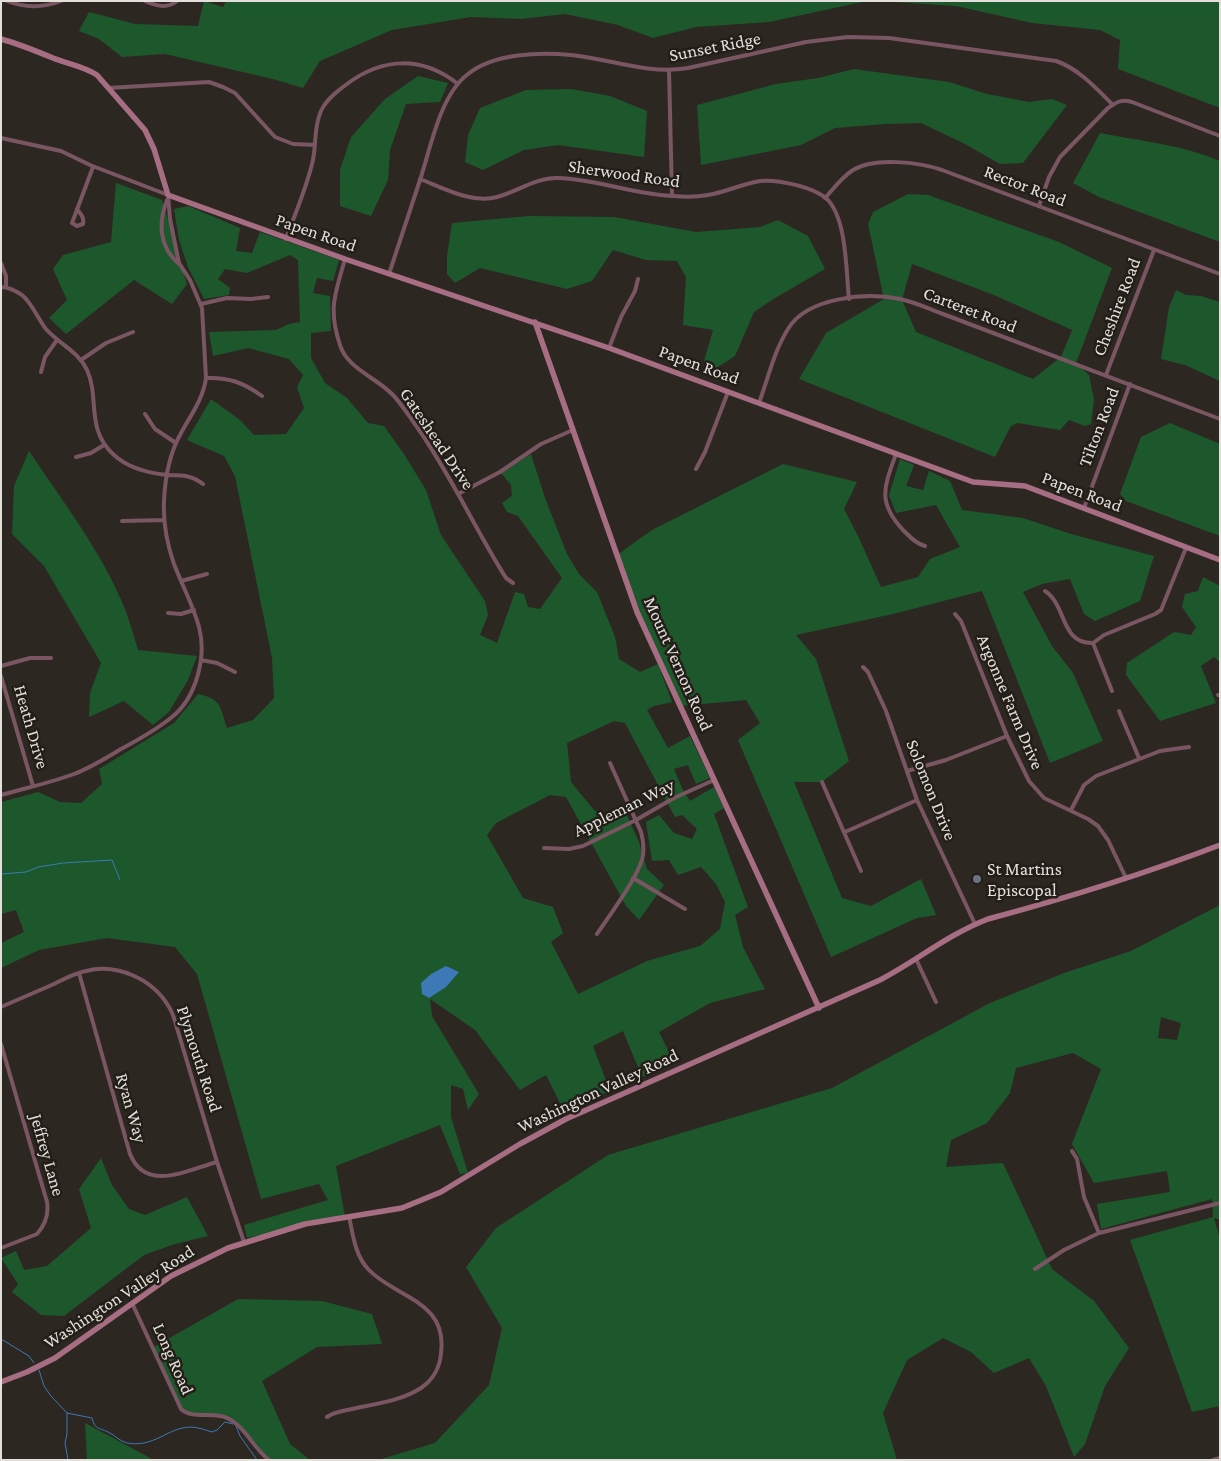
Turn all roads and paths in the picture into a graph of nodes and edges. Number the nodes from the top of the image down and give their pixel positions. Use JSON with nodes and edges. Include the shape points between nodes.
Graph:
{"nodes":[{"id":1,"x":7,"y":1,"type":"edge"},
{"id":2,"x":61,"y":1,"type":"edge"},
{"id":3,"x":145,"y":1,"type":"edge"},
{"id":4,"x":177,"y":1,"type":"edge"},
{"id":5,"x":1,"y":39,"type":"edge"},
{"id":6,"x":669,"y":70,"type":"junction"},
{"id":7,"x":458,"y":84,"type":"junction"},
{"id":8,"x":108,"y":88,"type":"junction"},
{"id":9,"x":1113,"y":104,"type":"junction"},
{"id":10,"x":1220,"y":136,"type":"edge"},
{"id":11,"x":1,"y":138,"type":"edge"},
{"id":12,"x":315,"y":146,"type":"junction"},
{"id":13,"x":93,"y":167,"type":"junction"},
{"id":14,"x":420,"y":179,"type":"junction"},
{"id":15,"x":672,"y":196,"type":"junction"},
{"id":16,"x":167,"y":198,"type":"junction"},
{"id":17,"x":826,"y":198,"type":"junction"},
{"id":18,"x":1039,"y":206,"type":"junction"},
{"id":19,"x":77,"y":209,"type":"dead end"},
{"id":20,"x":286,"y":239,"type":"junction"},
{"id":21,"x":1154,"y":250,"type":"junction"},
{"id":22,"x":345,"y":260,"type":"junction"},
{"id":23,"x":1,"y":263,"type":"edge"},
{"id":24,"x":180,"y":266,"type":"junction"},
{"id":25,"x":389,"y":274,"type":"junction"},
{"id":26,"x":1220,"y":274,"type":"edge"},
{"id":27,"x":638,"y":279,"type":"dead end"},
{"id":28,"x":4,"y":287,"type":"edge"},
{"id":29,"x":268,"y":297,"type":"dead end"},
{"id":30,"x":849,"y":299,"type":"junction"},
{"id":31,"x":201,"y":304,"type":"junction"},
{"id":32,"x":535,"y":322,"type":"junction"},
{"id":33,"x":552,"y":328,"type":"junction"},
{"id":34,"x":133,"y":332,"type":"dead end"},
{"id":35,"x":57,"y":340,"type":"junction"},
{"id":36,"x":541,"y":340,"type":"junction"},
{"id":37,"x":609,"y":348,"type":"junction"},
{"id":38,"x":81,"y":360,"type":"junction"},
{"id":39,"x":41,"y":372,"type":"dead end"},
{"id":40,"x":1106,"y":375,"type":"junction"},
{"id":41,"x":206,"y":378,"type":"junction"},
{"id":42,"x":1130,"y":384,"type":"junction"},
{"id":43,"x":728,"y":392,"type":"junction"},
{"id":44,"x":262,"y":396,"type":"dead end"},
{"id":45,"x":759,"y":403,"type":"junction"},
{"id":46,"x":145,"y":414,"type":"dead end"},
{"id":47,"x":1220,"y":419,"type":"edge"},
{"id":48,"x":573,"y":430,"type":"junction"},
{"id":49,"x":176,"y":443,"type":"junction"},
{"id":50,"x":104,"y":445,"type":"junction"},
{"id":51,"x":896,"y":454,"type":"junction"},
{"id":52,"x":76,"y":457,"type":"dead end"},
{"id":53,"x":696,"y":468,"type":"dead end"},
{"id":54,"x":167,"y":475,"type":"junction"},
{"id":55,"x":203,"y":484,"type":"dead end"},
{"id":56,"x":458,"y":494,"type":"junction"},
{"id":57,"x":1084,"y":508,"type":"junction"},
{"id":58,"x":164,"y":520,"type":"junction"},
{"id":59,"x":122,"y":521,"type":"dead end"},
{"id":60,"x":925,"y":546,"type":"dead end"},
{"id":61,"x":1186,"y":548,"type":"junction"},
{"id":62,"x":1220,"y":560,"type":"edge"},
{"id":63,"x":207,"y":574,"type":"dead end"},
{"id":64,"x":181,"y":581,"type":"junction"},
{"id":65,"x":513,"y":583,"type":"dead end"},
{"id":66,"x":1045,"y":591,"type":"dead end"},
{"id":67,"x":194,"y":610,"type":"junction"},
{"id":68,"x":168,"y":613,"type":"dead end"},
{"id":69,"x":955,"y":614,"type":"dead end"},
{"id":70,"x":1093,"y":643,"type":"junction"},
{"id":71,"x":51,"y":658,"type":"dead end"},
{"id":72,"x":200,"y":660,"type":"junction"},
{"id":73,"x":1,"y":666,"type":"edge"},
{"id":74,"x":863,"y":667,"type":"dead end"},
{"id":75,"x":235,"y":672,"type":"dead end"},
{"id":76,"x":1,"y":676,"type":"edge"},
{"id":77,"x":1112,"y":692,"type":"dead end"},
{"id":78,"x":1119,"y":711,"type":"dead end"},
{"id":79,"x":1007,"y":736,"type":"junction"},
{"id":80,"x":1189,"y":747,"type":"dead end"},
{"id":81,"x":1138,"y":758,"type":"junction"},
{"id":82,"x":610,"y":763,"type":"dead end"},
{"id":83,"x":907,"y":771,"type":"junction"},
{"id":84,"x":714,"y":780,"type":"junction"},
{"id":85,"x":822,"y":782,"type":"dead end"},
{"id":86,"x":34,"y":786,"type":"junction"},
{"id":87,"x":1,"y":795,"type":"edge"},
{"id":88,"x":917,"y":800,"type":"junction"},
{"id":89,"x":1070,"y":810,"type":"junction"},
{"id":90,"x":636,"y":820,"type":"junction"},
{"id":91,"x":845,"y":832,"type":"junction"},
{"id":92,"x":1220,"y":845,"type":"edge"},
{"id":93,"x":544,"y":848,"type":"dead end"},
{"id":94,"x":861,"y":871,"type":"dead end"},
{"id":95,"x":633,"y":878,"type":"junction"},
{"id":96,"x":1126,"y":878,"type":"junction"},
{"id":97,"x":685,"y":909,"type":"dead end"},
{"id":98,"x":975,"y":924,"type":"junction"},
{"id":99,"x":597,"y":934,"type":"dead end"},
{"id":100,"x":916,"y":959,"type":"junction"},
{"id":101,"x":79,"y":973,"type":"junction"},
{"id":102,"x":936,"y":1002,"type":"dead end"},
{"id":103,"x":1,"y":1007,"type":"edge"},
{"id":104,"x":818,"y":1008,"type":"junction"},
{"id":105,"x":1,"y":1044,"type":"edge"},
{"id":106,"x":1072,"y":1151,"type":"dead end"},
{"id":107,"x":217,"y":1162,"type":"junction"},
{"id":108,"x":1220,"y":1203,"type":"edge"},
{"id":109,"x":349,"y":1216,"type":"junction"},
{"id":110,"x":1099,"y":1233,"type":"junction"},
{"id":111,"x":244,"y":1242,"type":"junction"},
{"id":112,"x":1,"y":1248,"type":"edge"},
{"id":113,"x":1035,"y":1269,"type":"dead end"},
{"id":114,"x":132,"y":1303,"type":"junction"},
{"id":115,"x":2,"y":1380,"type":"edge"},
{"id":116,"x":327,"y":1417,"type":"dead end"},
{"id":117,"x":1220,"y":1458,"type":"edge"},
{"id":118,"x":269,"y":1460,"type":"edge"},
{"id":119,"x":1213,"y":1460,"type":"edge"}],
"edges":[{"from":1,"to":2,"type":"street","via":[[33,7]]},
{"from":3,"to":4,"type":"street","via":[[165,6]]},
{"from":5,"to":8,"type":"street","via":[[90,70]]},
{"from":6,"to":7,"type":"street","name":"Sunset Ridge","via":[[648,70],[570,55],[535,54],[484,64]]},
{"from":6,"to":9,"type":"street","name":"Sunset Ridge","via":[[824,39],[879,37],[1056,61],[1085,78]]},
{"from":6,"to":15,"type":"street"},
{"from":7,"to":12,"type":"street","via":[[443,73],[419,65],[394,63],[377,68],[353,80],[328,100],[317,121]]},
{"from":7,"to":14,"type":"street","name":"Sunset Ridge","via":[[448,100]]},
{"from":8,"to":12,"type":"street","via":[[209,82],[235,93],[275,138]]},
{"from":8,"to":16,"type":"street","via":[[141,124],[151,142]]},
{"from":9,"to":10,"type":"street","via":[[1129,101]]},
{"from":9,"to":18,"type":"street","via":[[1060,157]]},
{"from":11,"to":13,"type":"street","via":[[56,149]]},
{"from":12,"to":20,"type":"street","via":[[312,165]]},
{"from":13,"to":16,"type":"street"},
{"from":13,"to":19,"type":"street"},
{"from":14,"to":15,"type":"street","name":"Sherwood Road","via":[[481,199],[498,197],[542,180],[557,178]]},
{"from":14,"to":25,"type":"street","name":"Sunset Ridge"},
{"from":15,"to":17,"type":"street","name":"Sherwood Road","via":[[706,196],[761,181],[796,185]]},
{"from":16,"to":20,"type":"street","name":"Papen Road"},
{"from":16,"to":24,"type":"street"},
{"from":16,"to":24,"type":"street","via":[[161,220],[163,241]]},
{"from":17,"to":18,"type":"street","name":"Rector Road","via":[[840,180],[856,168],[875,163],[908,163],[932,166]]},
{"from":17,"to":30,"type":"street","via":[[840,221]]},
{"from":18,"to":21,"type":"street","name":"Rector Road"},
{"from":20,"to":22,"type":"street","name":"Papen Road"},
{"from":21,"to":26,"type":"street","name":"Rector Road"},
{"from":21,"to":40,"type":"street","name":"Cheshire Road"},
{"from":22,"to":25,"type":"street","name":"Papen Road"},
{"from":22,"to":56,"type":"street","name":"Gateshead Drive","via":[[332,311],[343,352],[398,401]]},
{"from":23,"to":28,"type":"street","via":[[6,276]]},
{"from":24,"to":31,"type":"street"},
{"from":25,"to":32,"type":"street","name":"Papen Road"},
{"from":27,"to":37,"type":"street"},
{"from":28,"to":35,"type":"street","via":[[24,297]]},
{"from":29,"to":31,"type":"street","via":[[227,298]]},
{"from":30,"to":40,"type":"street","name":"Carteret Road","via":[[902,299]]},
{"from":30,"to":45,"type":"street","name":"Carteret Road","via":[[816,306],[797,316],[776,352]]},
{"from":31,"to":41,"type":"street"},
{"from":32,"to":33,"type":"street","name":"Papen Road"},
{"from":32,"to":36,"type":"street","name":"Mount Vernon Road"},
{"from":33,"to":36,"type":"street"},
{"from":33,"to":37,"type":"street","name":"Papen Road"},
{"from":34,"to":38,"type":"street","via":[[106,343]]},
{"from":35,"to":38,"type":"street"},
{"from":35,"to":39,"type":"street","via":[[46,355]]},
{"from":36,"to":48,"type":"street","name":"Mount Vernon Road"},
{"from":37,"to":43,"type":"street","name":"Papen Road"},
{"from":38,"to":50,"type":"street","via":[[89,375],[95,420]]},
{"from":40,"to":42,"type":"street","name":"Carteret Road"},
{"from":41,"to":44,"type":"street","via":[[234,380]]},
{"from":41,"to":49,"type":"street","via":[[200,402]]},
{"from":42,"to":47,"type":"street","name":"Carteret Road"},
{"from":42,"to":57,"type":"street","name":"Tilton Road"},
{"from":43,"to":45,"type":"street","name":"Papen Road"},
{"from":43,"to":53,"type":"street"},
{"from":45,"to":51,"type":"street","name":"Papen Road"},
{"from":46,"to":49,"type":"street","via":[[155,429]]},
{"from":48,"to":56,"type":"street","via":[[542,444],[500,472]]},
{"from":48,"to":84,"type":"street","name":"Mount Vernon Road","via":[[637,612]]},
{"from":49,"to":54,"type":"street"},
{"from":50,"to":52,"type":"street"},
{"from":50,"to":54,"type":"street","via":[[136,469]]},
{"from":51,"to":57,"type":"street","name":"Papen Road","via":[[978,483],[1025,486]]},
{"from":51,"to":60,"type":"street","via":[[885,486],[886,504],[905,532]]},
{"from":54,"to":55,"type":"street","via":[[187,476]]},
{"from":54,"to":58,"type":"street"},
{"from":56,"to":65,"type":"street","name":"Gateshead Drive","via":[[506,578]]},
{"from":57,"to":61,"type":"street","name":"Papen Road"},
{"from":58,"to":59,"type":"street"},
{"from":58,"to":64,"type":"street","via":[[169,548]]},
{"from":61,"to":62,"type":"street","name":"Papen Road"},
{"from":61,"to":70,"type":"street","via":[[1161,610]]},
{"from":63,"to":64,"type":"street"},
{"from":64,"to":67,"type":"street"},
{"from":66,"to":70,"type":"street","via":[[1052,597],[1071,635],[1082,642]]},
{"from":67,"to":68,"type":"street"},
{"from":67,"to":72,"type":"street","via":[[200,635]]},
{"from":69,"to":79,"type":"street","name":"Argonne Farm Drive"},
{"from":70,"to":77,"type":"street"},
{"from":71,"to":73,"type":"street","via":[[30,658]]},
{"from":72,"to":75,"type":"street","via":[[217,663]]},
{"from":72,"to":86,"type":"street","via":[[191,691],[173,717],[82,770]]},
{"from":74,"to":83,"type":"street","name":"Solomon Drive","via":[[886,711]]},
{"from":76,"to":86,"type":"street","name":"Heath Drive"},
{"from":78,"to":81,"type":"street"},
{"from":79,"to":83,"type":"street","via":[[946,760]]},
{"from":79,"to":89,"type":"street","name":"Argonne Farm Drive","via":[[1022,770],[1037,791],[1052,803]]},
{"from":80,"to":81,"type":"street","via":[[1160,750]]},
{"from":81,"to":89,"type":"street","via":[[1089,780]]},
{"from":82,"to":90,"type":"street"},
{"from":83,"to":88,"type":"street","name":"Solomon Drive"},
{"from":84,"to":90,"type":"street","name":"Appleman Way"},
{"from":84,"to":104,"type":"street","name":"Mount Vernon Road"},
{"from":85,"to":91,"type":"street"},
{"from":86,"to":87,"type":"street"},
{"from":88,"to":91,"type":"street"},
{"from":88,"to":98,"type":"street","name":"Solomon Drive"},
{"from":89,"to":96,"type":"street","name":"Argonne Farm Drive","via":[[1098,826]]},
{"from":90,"to":93,"type":"street","name":"Appleman Way","via":[[575,848]]},
{"from":90,"to":95,"type":"street","via":[[643,856]]},
{"from":91,"to":94,"type":"street"},
{"from":92,"to":96,"type":"street","name":"Washington Valley Road"},
{"from":95,"to":97,"type":"street"},
{"from":95,"to":99,"type":"street"},
{"from":96,"to":98,"type":"street","name":"Washington Valley Road"},
{"from":98,"to":100,"type":"street","name":"Washington Valley Road","via":[[948,937]]},
{"from":100,"to":102,"type":"street"},
{"from":100,"to":104,"type":"street","name":"Washington Valley Road","via":[[880,980]]},
{"from":101,"to":103,"type":"street","name":"Plymouth Road"},
{"from":101,"to":107,"type":"street","name":"Plymouth Road","via":[[103,969],[118,971],[152,986],[166,1002],[172,1012]]},
{"from":101,"to":107,"type":"street","name":"Ryan Way","via":[[135,1164],[143,1172],[157,1177]]},
{"from":104,"to":109,"type":"street","name":"Washington Valley Road","via":[[566,1119],[429,1198],[402,1208]]},
{"from":105,"to":112,"type":"street","name":"Jeffrey Lane","via":[[48,1212],[37,1234]]},
{"from":106,"to":110,"type":"street","via":[[1077,1159],[1084,1197]]},
{"from":107,"to":111,"type":"street","name":"Plymouth Road"},
{"from":108,"to":110,"type":"street"},
{"from":109,"to":111,"type":"street","name":"Washington Valley Road","via":[[305,1224]]},
{"from":109,"to":116,"type":"street","via":[[355,1246],[364,1264],[374,1275],[427,1309],[437,1323],[442,1348],[436,1372],[420,1389]]},
{"from":110,"to":113,"type":"street"},
{"from":111,"to":114,"type":"street","name":"Washington Valley Road","via":[[171,1276]]},
{"from":114,"to":115,"type":"street","name":"Washington Valley Road","via":[[55,1358]]},
{"from":114,"to":118,"type":"street","name":"Long Road","via":[[181,1409],[192,1414],[226,1417],[239,1426]]},
{"from":117,"to":119,"type":"street"}]}
